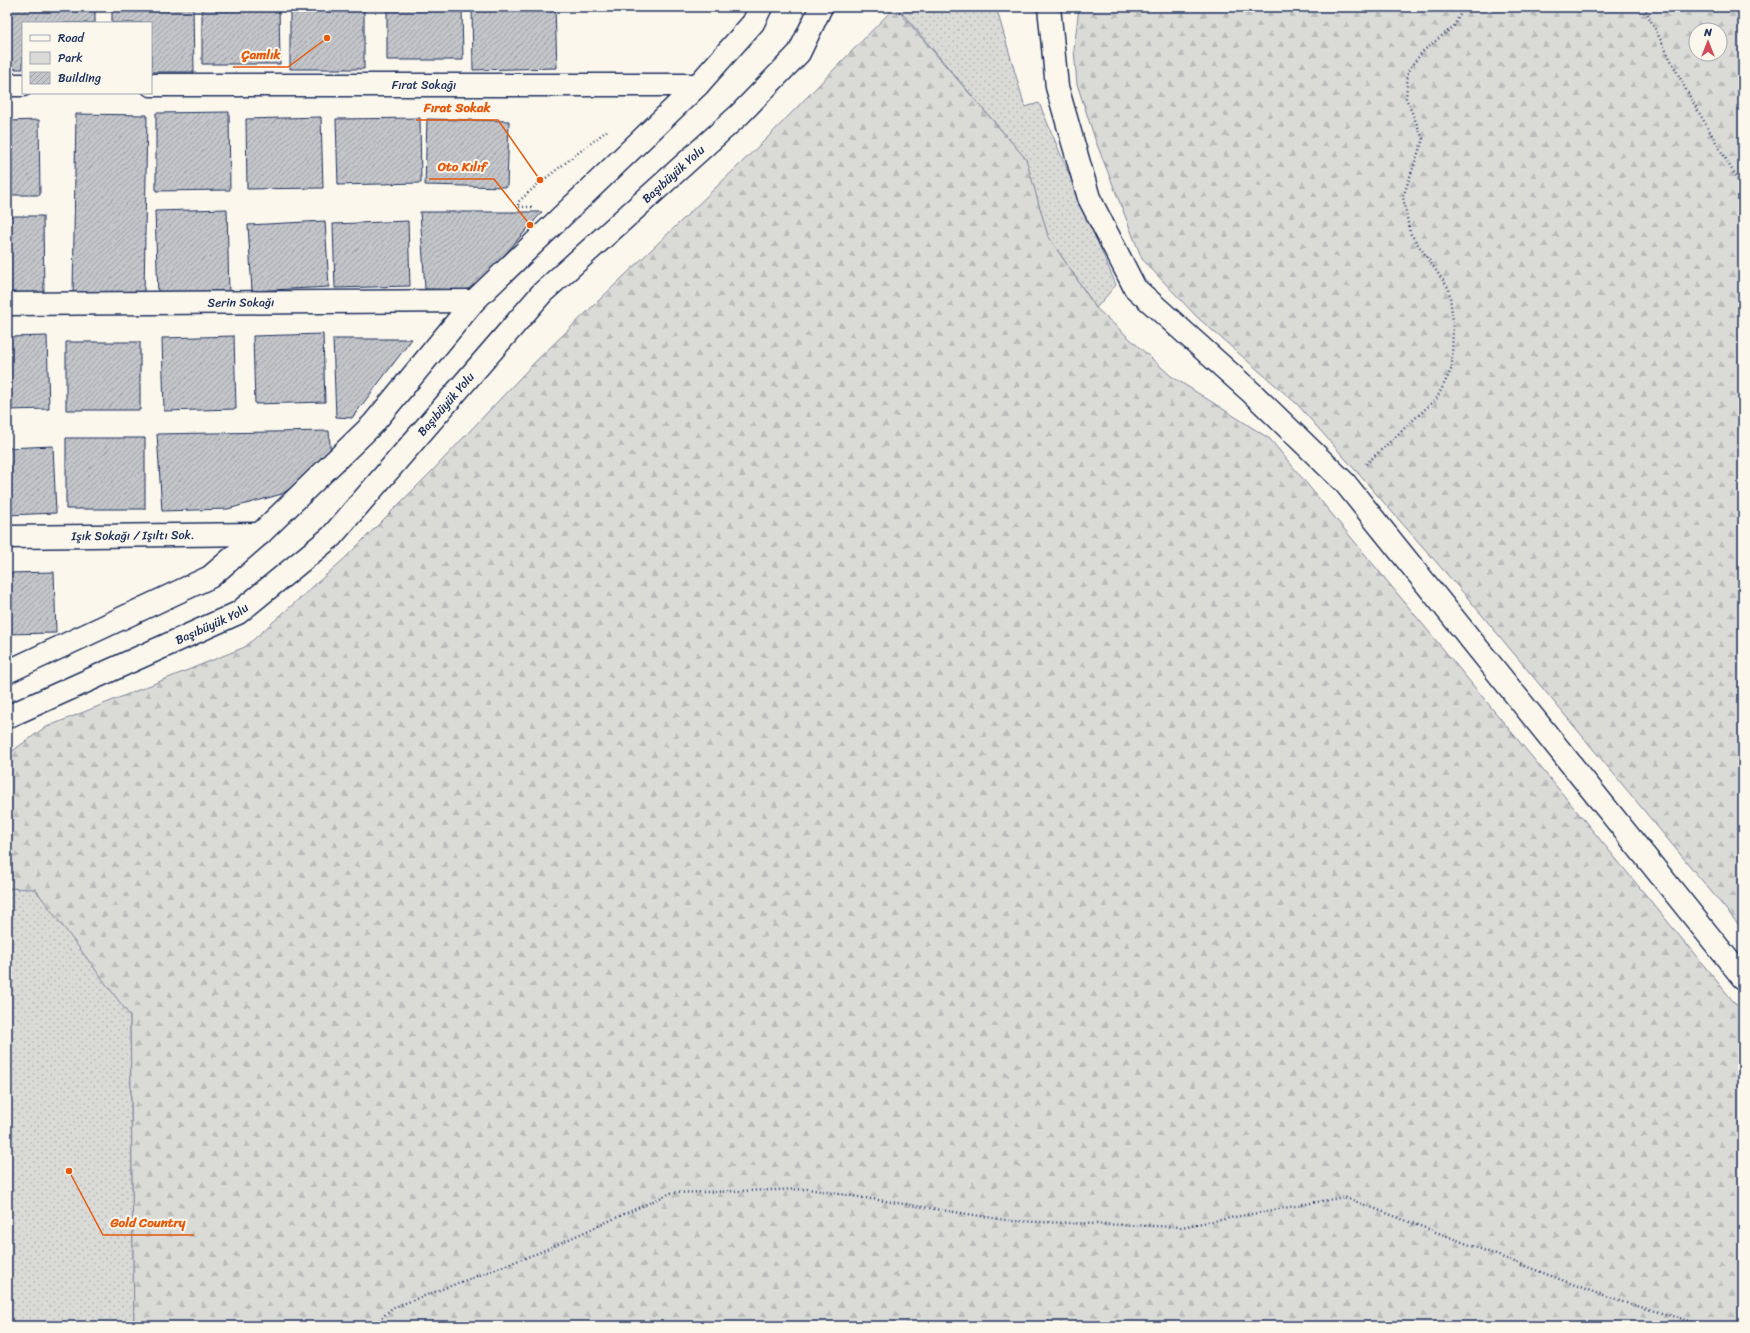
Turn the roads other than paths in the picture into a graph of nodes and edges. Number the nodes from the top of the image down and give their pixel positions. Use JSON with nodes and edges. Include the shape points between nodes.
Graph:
{"nodes":[{"id":1,"x":761,"y":7,"type":"edge"},
{"id":2,"x":821,"y":7,"type":"edge"},
{"id":3,"x":1050,"y":7,"type":"edge"},
{"id":4,"x":7,"y":85,"type":"edge"},
{"id":5,"x":22,"y":85,"type":"edge"},
{"id":6,"x":152,"y":85,"type":"edge"},
{"id":7,"x":698,"y":85,"type":"junction"},
{"id":8,"x":474,"y":301,"type":"junction"},
{"id":9,"x":7,"y":304,"type":"edge"},
{"id":10,"x":260,"y":534,"type":"junction"},
{"id":11,"x":7,"y":537,"type":"edge"},
{"id":12,"x":7,"y":672,"type":"edge"},
{"id":13,"x":7,"y":717,"type":"edge"},
{"id":14,"x":1743,"y":978,"type":"edge"}],
"edges":[{"from":1,"to":7,"type":"main road","via":[[754,23]]},
{"from":2,"to":13,"type":"main road","name":"Başıbüyük Yolu","via":[[799,53],[740,114],[542,293],[332,537],[238,613]]},
{"from":3,"to":14,"type":"main road","via":[[1057,87],[1089,198],[1135,288],[1252,393],[1345,484]]},
{"from":4,"to":5,"type":"main road"},
{"from":6,"to":7,"type":"main road","name":"Fırat Sokağı"},
{"from":7,"to":8,"type":"main road"},
{"from":8,"to":9,"type":"main road","name":"Serin Sokağı"},
{"from":8,"to":10,"type":"main road","via":[[373,424]]},
{"from":10,"to":11,"type":"main road","name":"Işık Sokağı / Işıltı Sok."},
{"from":10,"to":12,"type":"main road","via":[[210,577]]}]}
